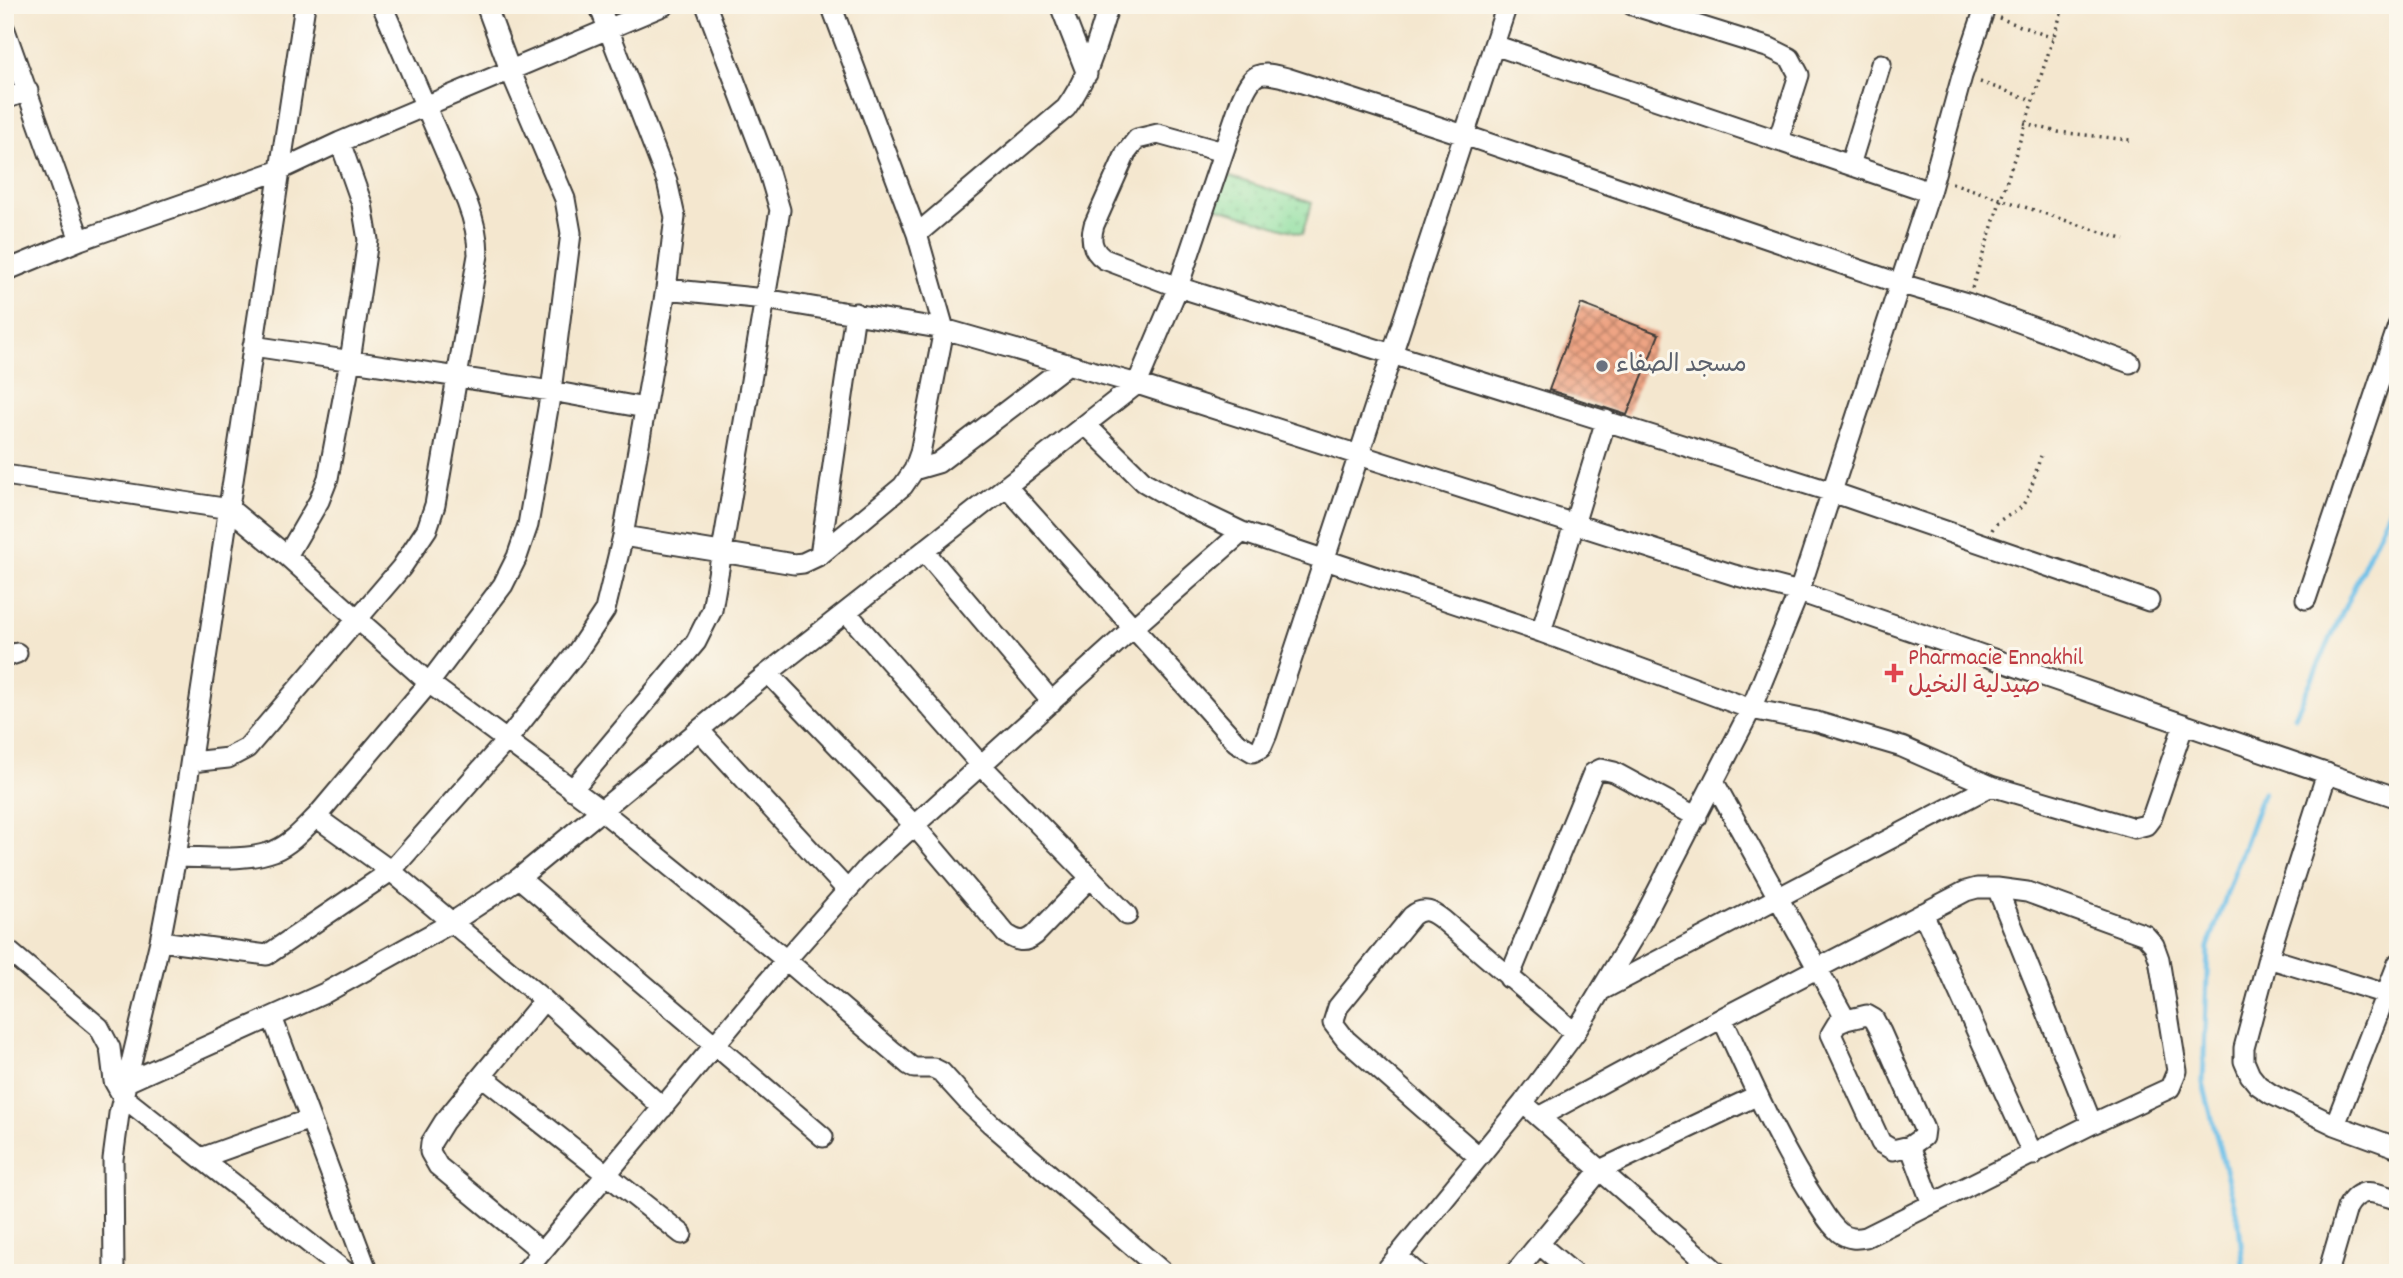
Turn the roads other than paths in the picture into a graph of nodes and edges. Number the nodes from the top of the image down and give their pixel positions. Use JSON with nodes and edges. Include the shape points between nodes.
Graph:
{"nodes":[{"id":1,"x":305,"y":5,"type":"edge"},
{"id":2,"x":382,"y":5,"type":"edge"},
{"id":3,"x":486,"y":5,"type":"edge"},
{"id":4,"x":599,"y":5,"type":"edge"},
{"id":5,"x":665,"y":5,"type":"edge"},
{"id":6,"x":706,"y":5,"type":"edge"},
{"id":7,"x":831,"y":5,"type":"edge"},
{"id":8,"x":1060,"y":5,"type":"edge"},
{"id":9,"x":1109,"y":5,"type":"edge"},
{"id":10,"x":1507,"y":5,"type":"edge"},
{"id":11,"x":1632,"y":5,"type":"edge"},
{"id":12,"x":1984,"y":9,"type":"edge"},
{"id":13,"x":609,"y":28,"type":"junction"},
{"id":14,"x":5,"y":30,"type":"edge"},
{"id":15,"x":1494,"y":45,"type":"junction"},
{"id":16,"x":1881,"y":64,"type":"dead end"},
{"id":17,"x":510,"y":71,"type":"junction"},
{"id":18,"x":1087,"y":74,"type":"junction"},
{"id":19,"x":28,"y":92,"type":"junction"},
{"id":20,"x":5,"y":99,"type":"edge"},
{"id":21,"x":427,"y":106,"type":"junction"},
{"id":22,"x":1464,"y":135,"type":"junction"},
{"id":23,"x":1778,"y":141,"type":"junction"},
{"id":24,"x":340,"y":142,"type":"junction"},
{"id":25,"x":1223,"y":152,"type":"junction"},
{"id":26,"x":1850,"y":165,"type":"junction"},
{"id":27,"x":280,"y":170,"type":"junction"},
{"id":28,"x":1931,"y":185,"type":"junction"},
{"id":29,"x":917,"y":234,"type":"junction"},
{"id":30,"x":80,"y":240,"type":"junction"},
{"id":31,"x":5,"y":271,"type":"edge"},
{"id":32,"x":1898,"y":283,"type":"junction"},
{"id":33,"x":1178,"y":287,"type":"junction"},
{"id":34,"x":666,"y":289,"type":"junction"},
{"id":35,"x":765,"y":299,"type":"junction"},
{"id":36,"x":855,"y":313,"type":"junction"},
{"id":37,"x":2398,"y":326,"type":"edge"},
{"id":38,"x":944,"y":329,"type":"junction"},
{"id":39,"x":253,"y":346,"type":"junction"},
{"id":40,"x":1392,"y":355,"type":"junction"},
{"id":41,"x":350,"y":361,"type":"junction"},
{"id":42,"x":2130,"y":363,"type":"dead end"},
{"id":43,"x":1068,"y":364,"type":"junction"},
{"id":44,"x":457,"y":377,"type":"junction"},
{"id":45,"x":1138,"y":384,"type":"junction"},
{"id":46,"x":551,"y":391,"type":"junction"},
{"id":47,"x":645,"y":408,"type":"junction"},
{"id":48,"x":1606,"y":420,"type":"junction"},
{"id":49,"x":1086,"y":425,"type":"junction"},
{"id":50,"x":1359,"y":455,"type":"junction"},
{"id":51,"x":914,"y":470,"type":"junction"},
{"id":52,"x":5,"y":475,"type":"edge"},
{"id":53,"x":1007,"y":488,"type":"junction"},
{"id":54,"x":1832,"y":492,"type":"junction"},
{"id":55,"x":230,"y":509,"type":"junction"},
{"id":56,"x":1575,"y":525,"type":"junction"},
{"id":57,"x":1242,"y":532,"type":"junction"},
{"id":58,"x":623,"y":536,"type":"junction"},
{"id":59,"x":724,"y":551,"type":"junction"},
{"id":60,"x":925,"y":552,"type":"junction"},
{"id":61,"x":820,"y":555,"type":"junction"},
{"id":62,"x":287,"y":556,"type":"junction"},
{"id":63,"x":1324,"y":561,"type":"junction"},
{"id":64,"x":1799,"y":592,"type":"junction"},
{"id":65,"x":2306,"y":599,"type":"dead end"},
{"id":66,"x":2150,"y":601,"type":"dead end"},
{"id":67,"x":847,"y":613,"type":"junction"},
{"id":68,"x":356,"y":619,"type":"junction"},
{"id":69,"x":1133,"y":628,"type":"junction"},
{"id":70,"x":1541,"y":632,"type":"junction"},
{"id":71,"x":768,"y":673,"type":"junction"},
{"id":72,"x":429,"y":683,"type":"junction"},
{"id":73,"x":1052,"y":702,"type":"junction"},
{"id":74,"x":1751,"y":709,"type":"junction"},
{"id":75,"x":2184,"y":724,"type":"junction"},
{"id":76,"x":700,"y":731,"type":"junction"},
{"id":77,"x":506,"y":741,"type":"junction"},
{"id":78,"x":191,"y":762,"type":"junction"},
{"id":79,"x":980,"y":764,"type":"junction"},
{"id":80,"x":2327,"y":773,"type":"junction"},
{"id":81,"x":1714,"y":782,"type":"junction"},
{"id":82,"x":1990,"y":786,"type":"junction"},
{"id":83,"x":572,"y":790,"type":"junction"},
{"id":84,"x":2398,"y":797,"type":"edge"},
{"id":85,"x":601,"y":811,"type":"junction"},
{"id":86,"x":316,"y":817,"type":"junction"},
{"id":87,"x":1697,"y":817,"type":"junction"},
{"id":88,"x":913,"y":824,"type":"junction"},
{"id":89,"x":176,"y":857,"type":"junction"},
{"id":90,"x":391,"y":871,"type":"junction"},
{"id":91,"x":519,"y":878,"type":"junction"},
{"id":92,"x":1090,"y":878,"type":"junction"},
{"id":93,"x":1997,"y":888,"type":"junction"},
{"id":94,"x":847,"y":890,"type":"junction"},
{"id":95,"x":1776,"y":897,"type":"junction"},
{"id":96,"x":1923,"y":913,"type":"junction"},
{"id":97,"x":1127,"y":915,"type":"dead end"},
{"id":98,"x":451,"y":923,"type":"junction"},
{"id":99,"x":160,"y":941,"type":"junction"},
{"id":100,"x":5,"y":948,"type":"edge"},
{"id":101,"x":2268,"y":958,"type":"junction"},
{"id":102,"x":786,"y":960,"type":"junction"},
{"id":103,"x":2398,"y":962,"type":"edge"},
{"id":104,"x":1817,"y":967,"type":"junction"},
{"id":105,"x":1509,"y":978,"type":"junction"},
{"id":106,"x":1602,"y":990,"type":"junction"},
{"id":107,"x":2386,"y":994,"type":"junction"},
{"id":108,"x":544,"y":1000,"type":"junction"},
{"id":109,"x":272,"y":1017,"type":"junction"},
{"id":110,"x":1722,"y":1018,"type":"junction"},
{"id":111,"x":1846,"y":1020,"type":"junction"},
{"id":112,"x":1575,"y":1033,"type":"junction"},
{"id":113,"x":716,"y":1044,"type":"junction"},
{"id":114,"x":482,"y":1076,"type":"junction"},
{"id":115,"x":125,"y":1090,"type":"junction"},
{"id":116,"x":1758,"y":1095,"type":"junction"},
{"id":117,"x":1523,"y":1103,"type":"junction"},
{"id":118,"x":663,"y":1108,"type":"junction"},
{"id":119,"x":1541,"y":1116,"type":"junction"},
{"id":120,"x":310,"y":1119,"type":"junction"},
{"id":121,"x":2092,"y":1124,"type":"junction"},
{"id":122,"x":2335,"y":1125,"type":"junction"},
{"id":123,"x":823,"y":1137,"type":"dead end"},
{"id":124,"x":1910,"y":1146,"type":"junction"},
{"id":125,"x":2398,"y":1148,"type":"edge"},
{"id":126,"x":2033,"y":1155,"type":"junction"},
{"id":127,"x":1479,"y":1157,"type":"junction"},
{"id":128,"x":201,"y":1158,"type":"junction"},
{"id":129,"x":1600,"y":1170,"type":"junction"},
{"id":130,"x":606,"y":1173,"type":"junction"},
{"id":131,"x":2398,"y":1200,"type":"edge"},
{"id":132,"x":1932,"y":1204,"type":"junction"},
{"id":133,"x":682,"y":1234,"type":"dead end"},
{"id":134,"x":1539,"y":1244,"type":"junction"},
{"id":135,"x":541,"y":1251,"type":"junction"},
{"id":136,"x":1397,"y":1256,"type":"junction"},
{"id":137,"x":114,"y":1273,"type":"edge"},
{"id":138,"x":347,"y":1273,"type":"edge"},
{"id":139,"x":368,"y":1273,"type":"edge"},
{"id":140,"x":524,"y":1273,"type":"edge"},
{"id":141,"x":1164,"y":1273,"type":"edge"},
{"id":142,"x":1384,"y":1273,"type":"edge"},
{"id":143,"x":1417,"y":1273,"type":"edge"},
{"id":144,"x":1515,"y":1273,"type":"edge"},
{"id":145,"x":1573,"y":1273,"type":"edge"},
{"id":146,"x":1718,"y":1273,"type":"edge"},
{"id":147,"x":2328,"y":1273,"type":"edge"}],
"edges":[{"from":1,"to":27,"type":"street"},
{"from":2,"to":21,"type":"street"},
{"from":3,"to":17,"type":"street"},
{"from":4,"to":13,"type":"street"},
{"from":5,"to":13,"type":"street"},
{"from":6,"to":35,"type":"street","via":[[778,199]]},
{"from":7,"to":29,"type":"street"},
{"from":8,"to":18,"type":"street"},
{"from":9,"to":18,"type":"street"},
{"from":10,"to":15,"type":"street"},
{"from":11,"to":23,"type":"street","via":[[1790,58],[1799,75]]},
{"from":12,"to":28,"type":"street"},
{"from":13,"to":17,"type":"street"},
{"from":13,"to":34,"type":"street","via":[[673,203]]},
{"from":14,"to":19,"type":"street"},
{"from":15,"to":22,"type":"street"},
{"from":15,"to":23,"type":"street"},
{"from":16,"to":26,"type":"street"},
{"from":17,"to":21,"type":"street"},
{"from":17,"to":46,"type":"street","via":[[570,218]]},
{"from":18,"to":29,"type":"street","via":[[1079,91],[1052,122]]},
{"from":19,"to":20,"type":"street"},
{"from":19,"to":30,"type":"street"},
{"from":21,"to":24,"type":"street"},
{"from":21,"to":44,"type":"street","via":[[467,202],[478,242]]},
{"from":22,"to":25,"type":"street","via":[[1266,72],[1248,82]]},
{"from":22,"to":32,"type":"street"},
{"from":22,"to":40,"type":"street"},
{"from":23,"to":26,"type":"street"},
{"from":24,"to":27,"type":"street"},
{"from":24,"to":41,"type":"street","via":[[362,204],[368,240]]},
{"from":25,"to":33,"type":"street"},
{"from":25,"to":33,"type":"street","via":[[1158,134],[1138,139],[1126,153],[1094,225],[1091,235],[1097,254]]},
{"from":26,"to":28,"type":"street"},
{"from":27,"to":30,"type":"street"},
{"from":27,"to":39,"type":"street"},
{"from":28,"to":32,"type":"street"},
{"from":29,"to":38,"type":"street"},
{"from":30,"to":31,"type":"street"},
{"from":32,"to":42,"type":"street","via":[[1967,303]]},
{"from":32,"to":54,"type":"street"},
{"from":33,"to":40,"type":"street"},
{"from":33,"to":45,"type":"street"},
{"from":34,"to":35,"type":"street"},
{"from":34,"to":47,"type":"street"},
{"from":35,"to":36,"type":"street"},
{"from":35,"to":59,"type":"street"},
{"from":36,"to":38,"type":"street"},
{"from":36,"to":61,"type":"street"},
{"from":37,"to":65,"type":"street"},
{"from":38,"to":43,"type":"street"},
{"from":38,"to":51,"type":"street"},
{"from":39,"to":41,"type":"street"},
{"from":39,"to":55,"type":"street"},
{"from":40,"to":48,"type":"street"},
{"from":40,"to":50,"type":"street"},
{"from":41,"to":44,"type":"street"},
{"from":41,"to":62,"type":"street","via":[[328,478]]},
{"from":43,"to":45,"type":"street"},
{"from":43,"to":51,"type":"street","via":[[938,463]]},
{"from":44,"to":46,"type":"street"},
{"from":44,"to":68,"type":"street","via":[[427,529],[401,568]]},
{"from":45,"to":49,"type":"street"},
{"from":45,"to":50,"type":"street"},
{"from":46,"to":47,"type":"street"},
{"from":46,"to":72,"type":"street","via":[[517,557],[503,585]]},
{"from":47,"to":58,"type":"street"},
{"from":48,"to":54,"type":"street"},
{"from":48,"to":56,"type":"street"},
{"from":49,"to":53,"type":"street"},
{"from":49,"to":57,"type":"street","via":[[1144,482]]},
{"from":50,"to":56,"type":"street"},
{"from":50,"to":63,"type":"street"},
{"from":51,"to":61,"type":"street","via":[[903,486]]},
{"from":52,"to":55,"type":"street"},
{"from":53,"to":60,"type":"street"},
{"from":53,"to":69,"type":"street"},
{"from":54,"to":64,"type":"street"},
{"from":54,"to":66,"type":"street"},
{"from":55,"to":62,"type":"street"},
{"from":55,"to":78,"type":"street"},
{"from":56,"to":64,"type":"street"},
{"from":56,"to":70,"type":"street"},
{"from":57,"to":63,"type":"street"},
{"from":57,"to":69,"type":"street"},
{"from":58,"to":59,"type":"street"},
{"from":58,"to":77,"type":"street","via":[[612,587],[597,625]]},
{"from":59,"to":61,"type":"street","via":[[793,564]]},
{"from":59,"to":83,"type":"street","via":[[712,610],[696,642]]},
{"from":60,"to":67,"type":"street"},
{"from":60,"to":73,"type":"street"},
{"from":62,"to":68,"type":"street"},
{"from":63,"to":69,"type":"street","via":[[1267,734],[1257,751],[1236,742]]},
{"from":63,"to":70,"type":"street"},
{"from":64,"to":74,"type":"street"},
{"from":64,"to":75,"type":"street"},
{"from":67,"to":71,"type":"street"},
{"from":67,"to":79,"type":"street"},
{"from":68,"to":72,"type":"street"},
{"from":68,"to":78,"type":"street","via":[[247,748],[228,758]]},
{"from":69,"to":73,"type":"street"},
{"from":70,"to":74,"type":"street"},
{"from":71,"to":76,"type":"street"},
{"from":71,"to":88,"type":"street"},
{"from":72,"to":77,"type":"street"},
{"from":72,"to":86,"type":"street"},
{"from":73,"to":79,"type":"street"},
{"from":74,"to":81,"type":"street"},
{"from":74,"to":82,"type":"street","via":[[1817,722],[1902,747]]},
{"from":75,"to":80,"type":"street"},
{"from":75,"to":82,"type":"street","via":[[2152,817],[2141,828]]},
{"from":76,"to":85,"type":"street"},
{"from":76,"to":94,"type":"street"},
{"from":77,"to":83,"type":"street"},
{"from":77,"to":90,"type":"street"},
{"from":78,"to":89,"type":"street"},
{"from":79,"to":88,"type":"street"},
{"from":79,"to":92,"type":"street"},
{"from":80,"to":84,"type":"street"},
{"from":80,"to":101,"type":"street"},
{"from":81,"to":87,"type":"street"},
{"from":81,"to":95,"type":"street"},
{"from":82,"to":95,"type":"street"},
{"from":83,"to":85,"type":"street"},
{"from":85,"to":91,"type":"street"},
{"from":85,"to":102,"type":"street"},
{"from":86,"to":89,"type":"street","via":[[276,850],[246,856]]},
{"from":86,"to":90,"type":"street"},
{"from":87,"to":105,"type":"street","via":[[1614,772],[1593,772]]},
{"from":87,"to":106,"type":"street"},
{"from":88,"to":92,"type":"street","via":[[1006,933],[1019,941],[1030,940]]},
{"from":88,"to":94,"type":"street"},
{"from":89,"to":99,"type":"street"},
{"from":90,"to":98,"type":"street"},
{"from":90,"to":99,"type":"street","via":[[267,955]]},
{"from":91,"to":98,"type":"street"},
{"from":91,"to":113,"type":"street"},
{"from":92,"to":97,"type":"street"},
{"from":93,"to":96,"type":"street","via":[[1966,891]]},
{"from":93,"to":121,"type":"street"},
{"from":93,"to":121,"type":"street","via":[[2027,892],[2136,930],[2154,945],[2176,1078],[2170,1088]]},
{"from":94,"to":102,"type":"street"},
{"from":95,"to":104,"type":"street"},
{"from":95,"to":106,"type":"street"},
{"from":96,"to":104,"type":"street"},
{"from":96,"to":126,"type":"street"},
{"from":98,"to":108,"type":"street"},
{"from":98,"to":109,"type":"street"},
{"from":99,"to":115,"type":"street"},
{"from":100,"to":115,"type":"street","via":[[99,1027],[110,1048],[114,1081]]},
{"from":101,"to":107,"type":"street"},
{"from":101,"to":122,"type":"street","via":[[2244,1061],[2258,1085]]},
{"from":102,"to":113,"type":"street"},
{"from":102,"to":141,"type":"street","via":[[909,1065],[941,1072],[990,1123]]},
{"from":103,"to":107,"type":"street"},
{"from":104,"to":110,"type":"street"},
{"from":104,"to":111,"type":"street"},
{"from":105,"to":112,"type":"street"},
{"from":105,"to":127,"type":"street","via":[[1443,920],[1422,910],[1412,916],[1334,1015],[1336,1030],[1346,1040]]},
{"from":106,"to":112,"type":"street"},
{"from":107,"to":122,"type":"street"},
{"from":108,"to":114,"type":"street"},
{"from":108,"to":118,"type":"street"},
{"from":109,"to":115,"type":"street"},
{"from":109,"to":120,"type":"street"},
{"from":110,"to":116,"type":"street"},
{"from":110,"to":119,"type":"street"},
{"from":111,"to":124,"type":"street","via":[[1831,1034],[1881,1143],[1893,1150]]},
{"from":111,"to":124,"type":"street","via":[[1867,1015],[1881,1032],[1924,1129],[1923,1137]]},
{"from":112,"to":117,"type":"street"},
{"from":113,"to":118,"type":"street"},
{"from":113,"to":123,"type":"street"},
{"from":114,"to":130,"type":"street"},
{"from":114,"to":135,"type":"street","via":[[435,1135],[432,1158]]},
{"from":115,"to":128,"type":"street"},
{"from":115,"to":137,"type":"street","via":[[113,1159]]},
{"from":116,"to":129,"type":"street"},
{"from":116,"to":132,"type":"street","via":[[1803,1182],[1843,1235],[1866,1237]]},
{"from":117,"to":119,"type":"street"},
{"from":117,"to":127,"type":"street"},
{"from":118,"to":130,"type":"street"},
{"from":119,"to":129,"type":"street"},
{"from":120,"to":128,"type":"street"},
{"from":120,"to":139,"type":"street"},
{"from":121,"to":126,"type":"street"},
{"from":122,"to":125,"type":"street"},
{"from":124,"to":132,"type":"street"},
{"from":126,"to":132,"type":"street"},
{"from":127,"to":136,"type":"street"},
{"from":128,"to":138,"type":"street"},
{"from":129,"to":134,"type":"street"},
{"from":129,"to":146,"type":"street"},
{"from":130,"to":133,"type":"street"},
{"from":130,"to":135,"type":"street"},
{"from":131,"to":147,"type":"street","via":[[2367,1192],[2353,1198]]},
{"from":134,"to":144,"type":"street"},
{"from":134,"to":145,"type":"street"},
{"from":135,"to":140,"type":"street"},
{"from":136,"to":142,"type":"street"},
{"from":136,"to":143,"type":"street"}]}
